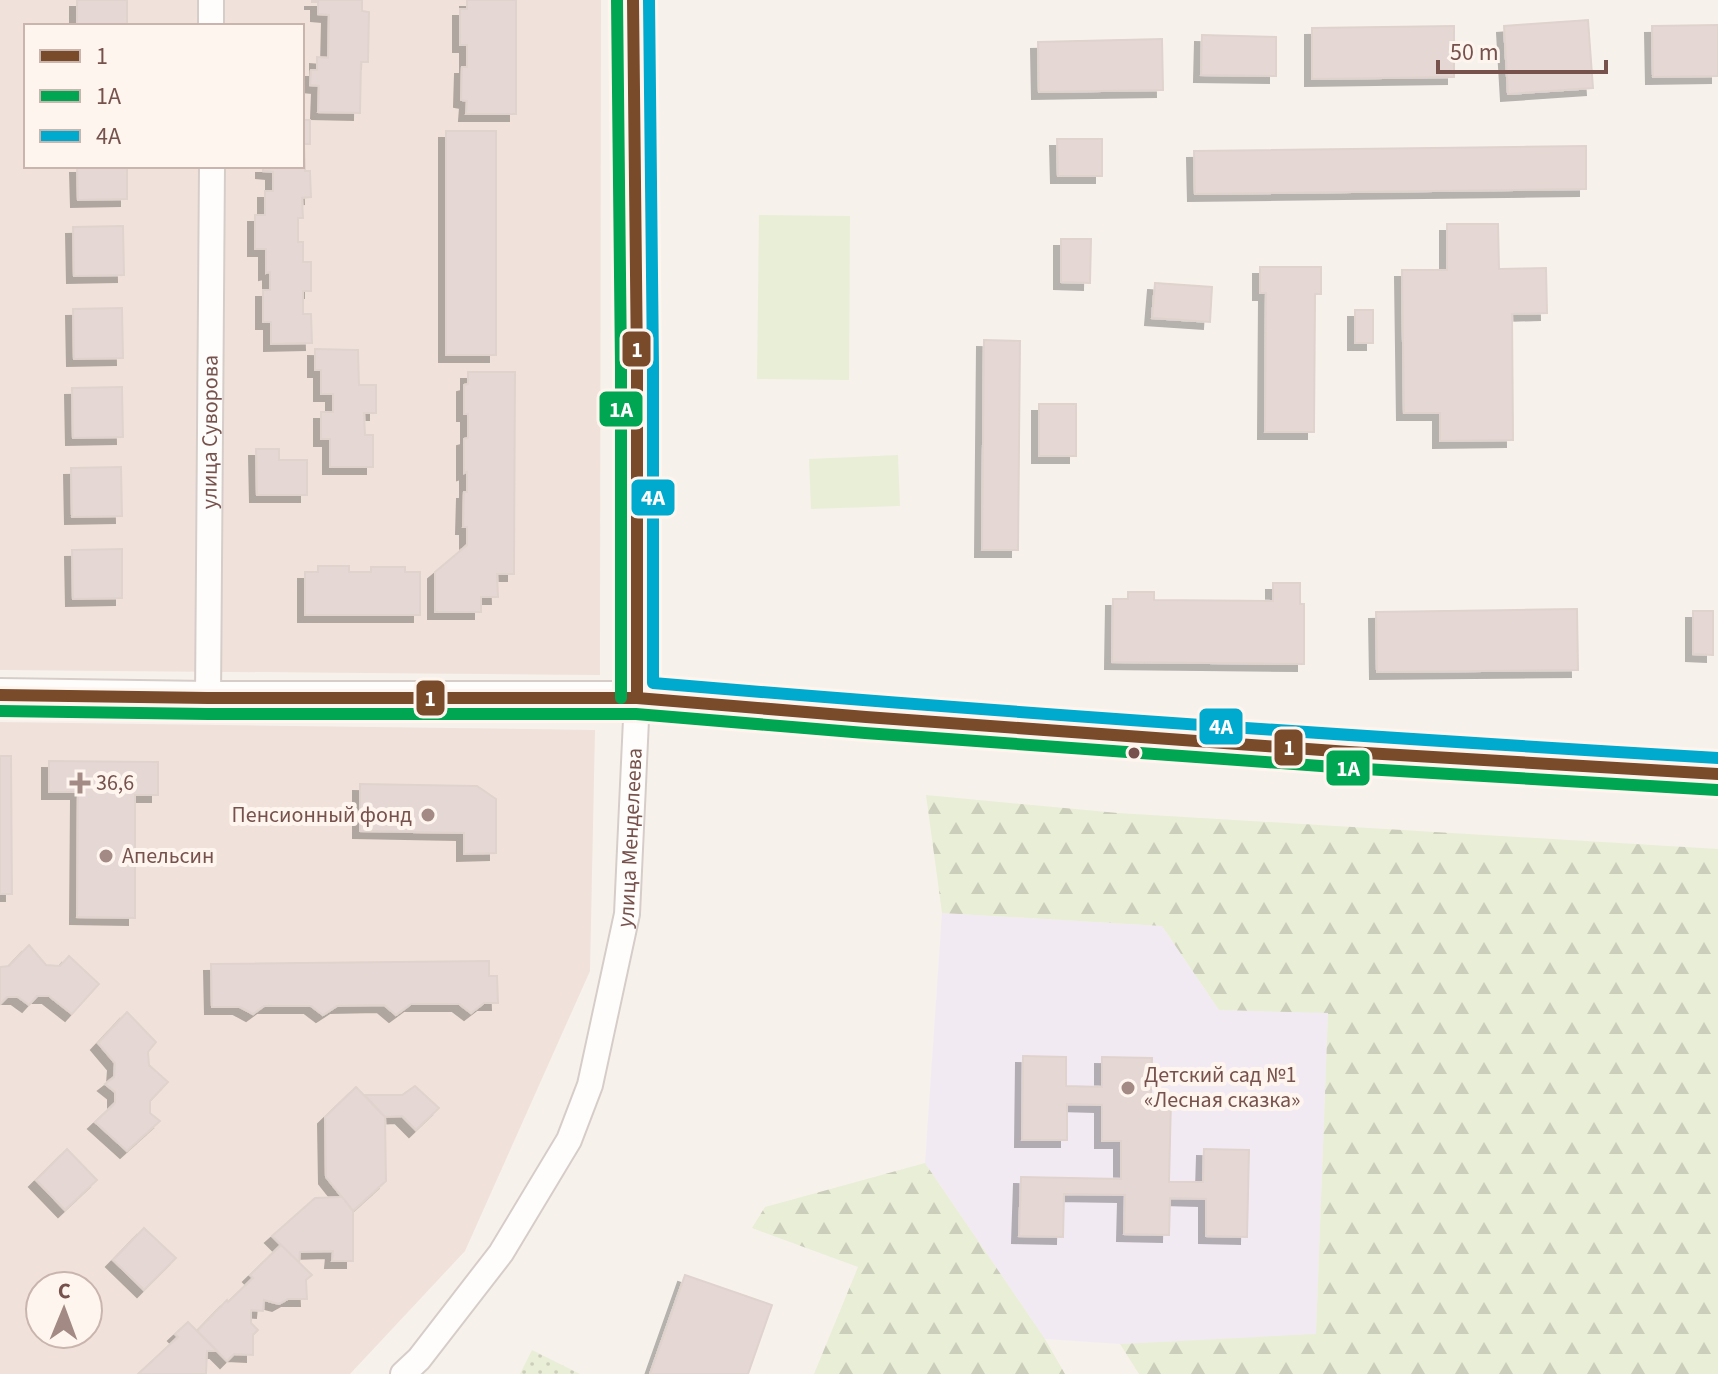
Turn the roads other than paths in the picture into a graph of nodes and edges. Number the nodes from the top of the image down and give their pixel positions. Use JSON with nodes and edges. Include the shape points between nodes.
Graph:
{"nodes":[{"id":1,"x":211,"y":0,"type":"edge"},
{"id":2,"x":633,"y":0,"type":"edge"},
{"id":3,"x":211,"y":24,"type":"edge"},
{"id":4,"x":212,"y":168,"type":"edge"},
{"id":5,"x":0,"y":695,"type":"edge"},
{"id":6,"x":208,"y":698,"type":"junction"},
{"id":7,"x":637,"y":698,"type":"junction"},
{"id":8,"x":1718,"y":774,"type":"edge"},
{"id":9,"x":403,"y":1374,"type":"edge"}],
"edges":[{"from":1,"to":3,"type":"street"},
{"from":2,"to":7,"type":"street","name":"улица Менделеева"},
{"from":4,"to":6,"type":"street","name":"улица Суворова"},
{"from":5,"to":6,"type":"street"},
{"from":6,"to":7,"type":"street"},
{"from":7,"to":8,"type":"street"},
{"from":7,"to":9,"type":"street","name":"улица Менделеева","via":[[627,914],[590,1085],[569,1140],[501,1253]]}]}
